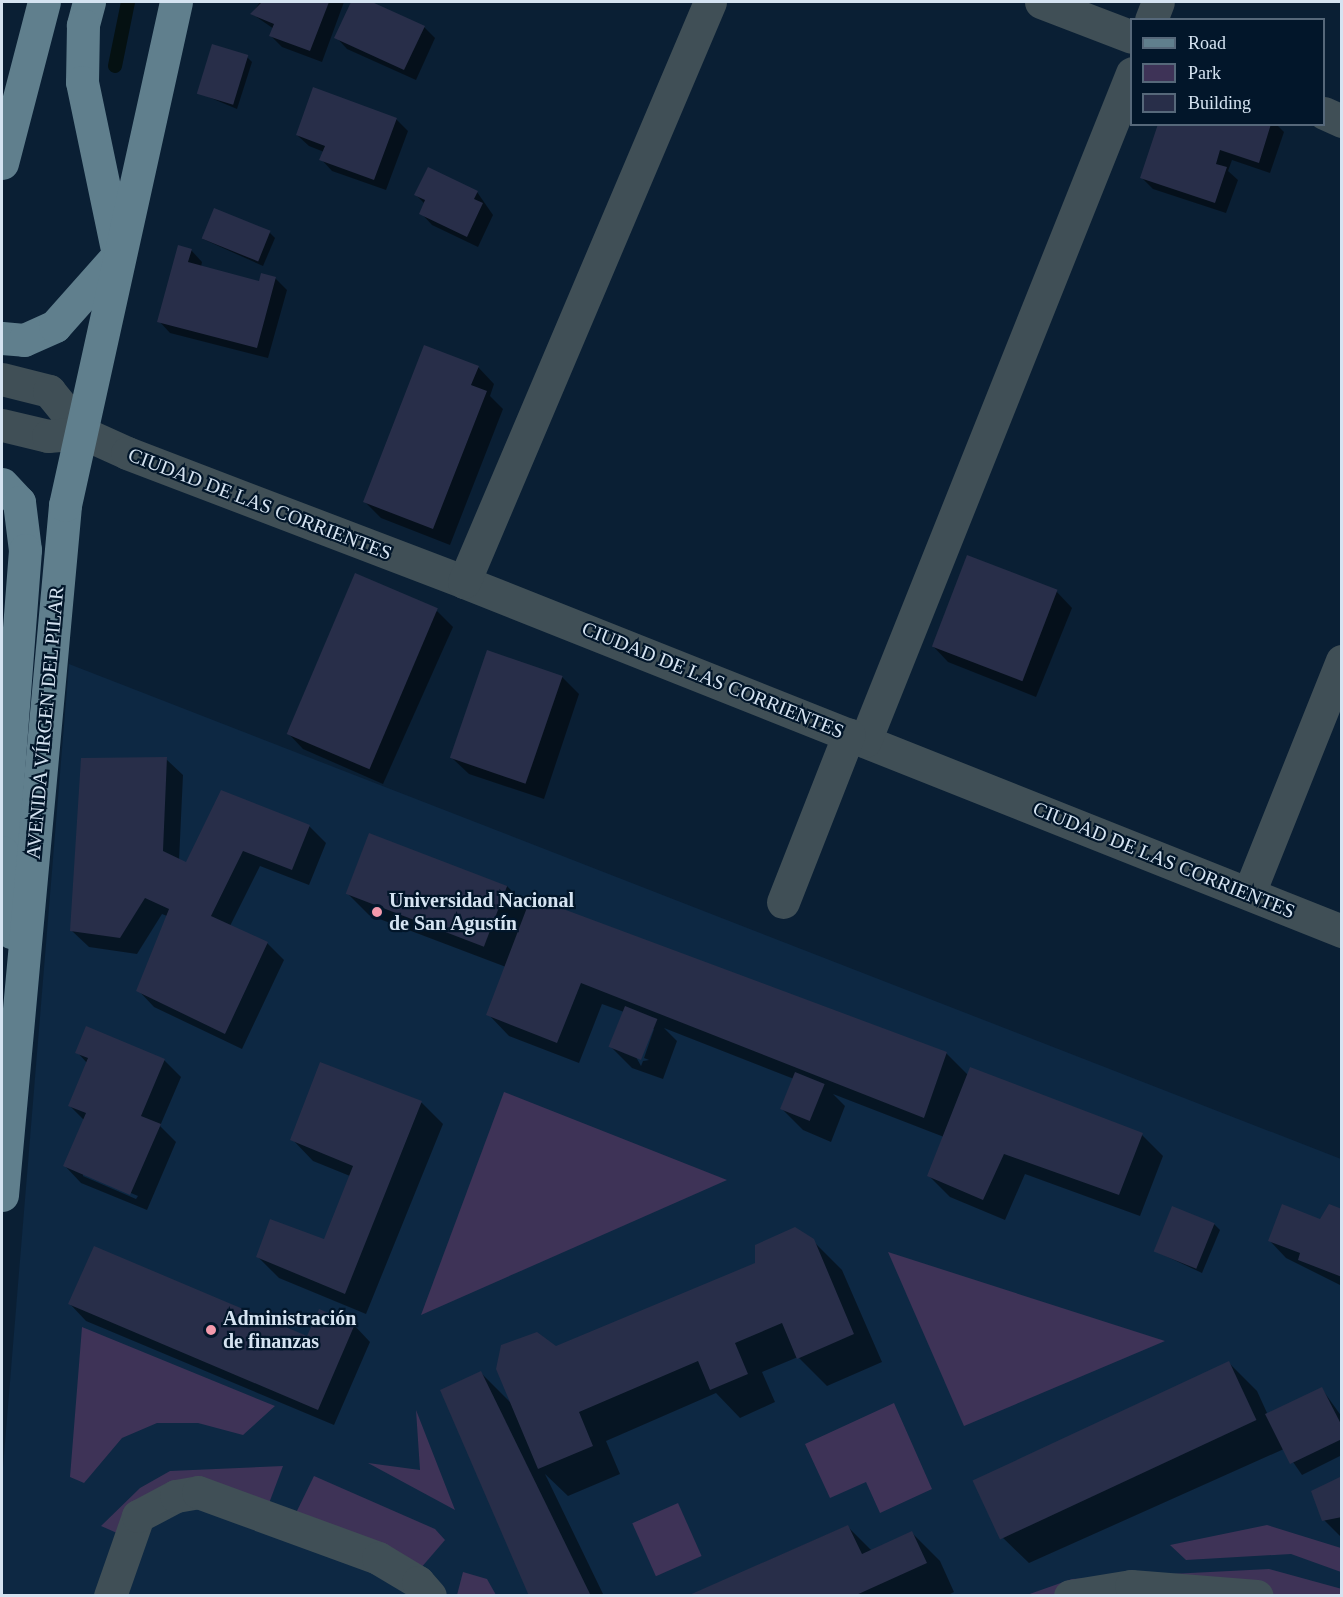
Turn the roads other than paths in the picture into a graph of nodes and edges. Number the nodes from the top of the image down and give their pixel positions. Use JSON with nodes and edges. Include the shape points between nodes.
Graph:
{"nodes":[{"id":1,"x":44,"y":2,"type":"edge"},
{"id":2,"x":89,"y":2,"type":"edge"},
{"id":3,"x":176,"y":2,"type":"edge"},
{"id":4,"x":710,"y":2,"type":"edge"},
{"id":5,"x":1041,"y":2,"type":"edge"},
{"id":6,"x":1158,"y":2,"type":"edge"},
{"id":7,"x":1152,"y":18,"type":"edge"},
{"id":8,"x":1130,"y":37,"type":"edge"},
{"id":9,"x":1130,"y":75,"type":"edge"},
{"id":10,"x":1325,"y":115,"type":"edge"},
{"id":11,"x":1341,"y":121,"type":"edge"},
{"id":12,"x":2,"y":163,"type":"edge"},
{"id":13,"x":118,"y":255,"type":"junction"},
{"id":14,"x":2,"y":338,"type":"edge"},
{"id":15,"x":2,"y":379,"type":"edge"},
{"id":16,"x":2,"y":425,"type":"edge"},
{"id":17,"x":83,"y":434,"type":"junction"},
{"id":18,"x":10,"y":493,"type":"edge"},
{"id":19,"x":464,"y":582,"type":"junction"},
{"id":20,"x":1341,"y":661,"type":"edge"},
{"id":21,"x":857,"y":737,"type":"junction"},
{"id":22,"x":1249,"y":893,"type":"junction"},
{"id":23,"x":783,"y":902,"type":"dead end"},
{"id":24,"x":1341,"y":931,"type":"edge"},
{"id":25,"x":20,"y":989,"type":"junction"},
{"id":26,"x":2,"y":1195,"type":"edge"},
{"id":27,"x":110,"y":1596,"type":"edge"},
{"id":28,"x":430,"y":1596,"type":"edge"},
{"id":29,"x":1070,"y":1596,"type":"edge"},
{"id":30,"x":1257,"y":1596,"type":"edge"}],
"edges":[{"from":1,"to":12,"type":"main road"},
{"from":2,"to":13,"type":"main road","via":[[83,26],[82,82]]},
{"from":3,"to":13,"type":"main road","name":"AVENIDA VÍRGEN DEL PILAR"},
{"from":4,"to":19,"type":"street"},
{"from":5,"to":8,"type":"street"},
{"from":6,"to":7,"type":"street"},
{"from":9,"to":21,"type":"street"},
{"from":10,"to":11,"type":"street"},
{"from":13,"to":14,"type":"main road","via":[[74,308],[46,332],[24,340]]},
{"from":13,"to":17,"type":"main road","name":"AVENIDA VÍRGEN DEL PILAR","via":[[106,334]]},
{"from":15,"to":17,"type":"street","via":[[49,391]]},
{"from":16,"to":17,"type":"street","name":"CIUDAD DE LAS CORRIENTES","via":[[48,436]]},
{"from":17,"to":19,"type":"street","name":"CIUDAD DE LAS CORRIENTES"},
{"from":17,"to":25,"type":"main road","name":"AVENIDA VÍRGEN DEL PILAR","via":[[65,505]]},
{"from":18,"to":25,"type":"main road","via":[[25,549],[2,852]]},
{"from":19,"to":21,"type":"street","name":"CIUDAD DE LAS CORRIENTES"},
{"from":20,"to":22,"type":"street"},
{"from":21,"to":22,"type":"street","name":"CIUDAD DE LAS CORRIENTES"},
{"from":21,"to":23,"type":"street"},
{"from":22,"to":24,"type":"street","name":"CIUDAD DE LAS CORRIENTES"},
{"from":25,"to":26,"type":"main road","name":"AVENIDA VÍRGEN DEL PILAR"},
{"from":27,"to":28,"type":"street","via":[[138,1516],[177,1496],[198,1492],[378,1558],[418,1582]]},
{"from":29,"to":30,"type":"street","via":[[1131,1586]]}]}
